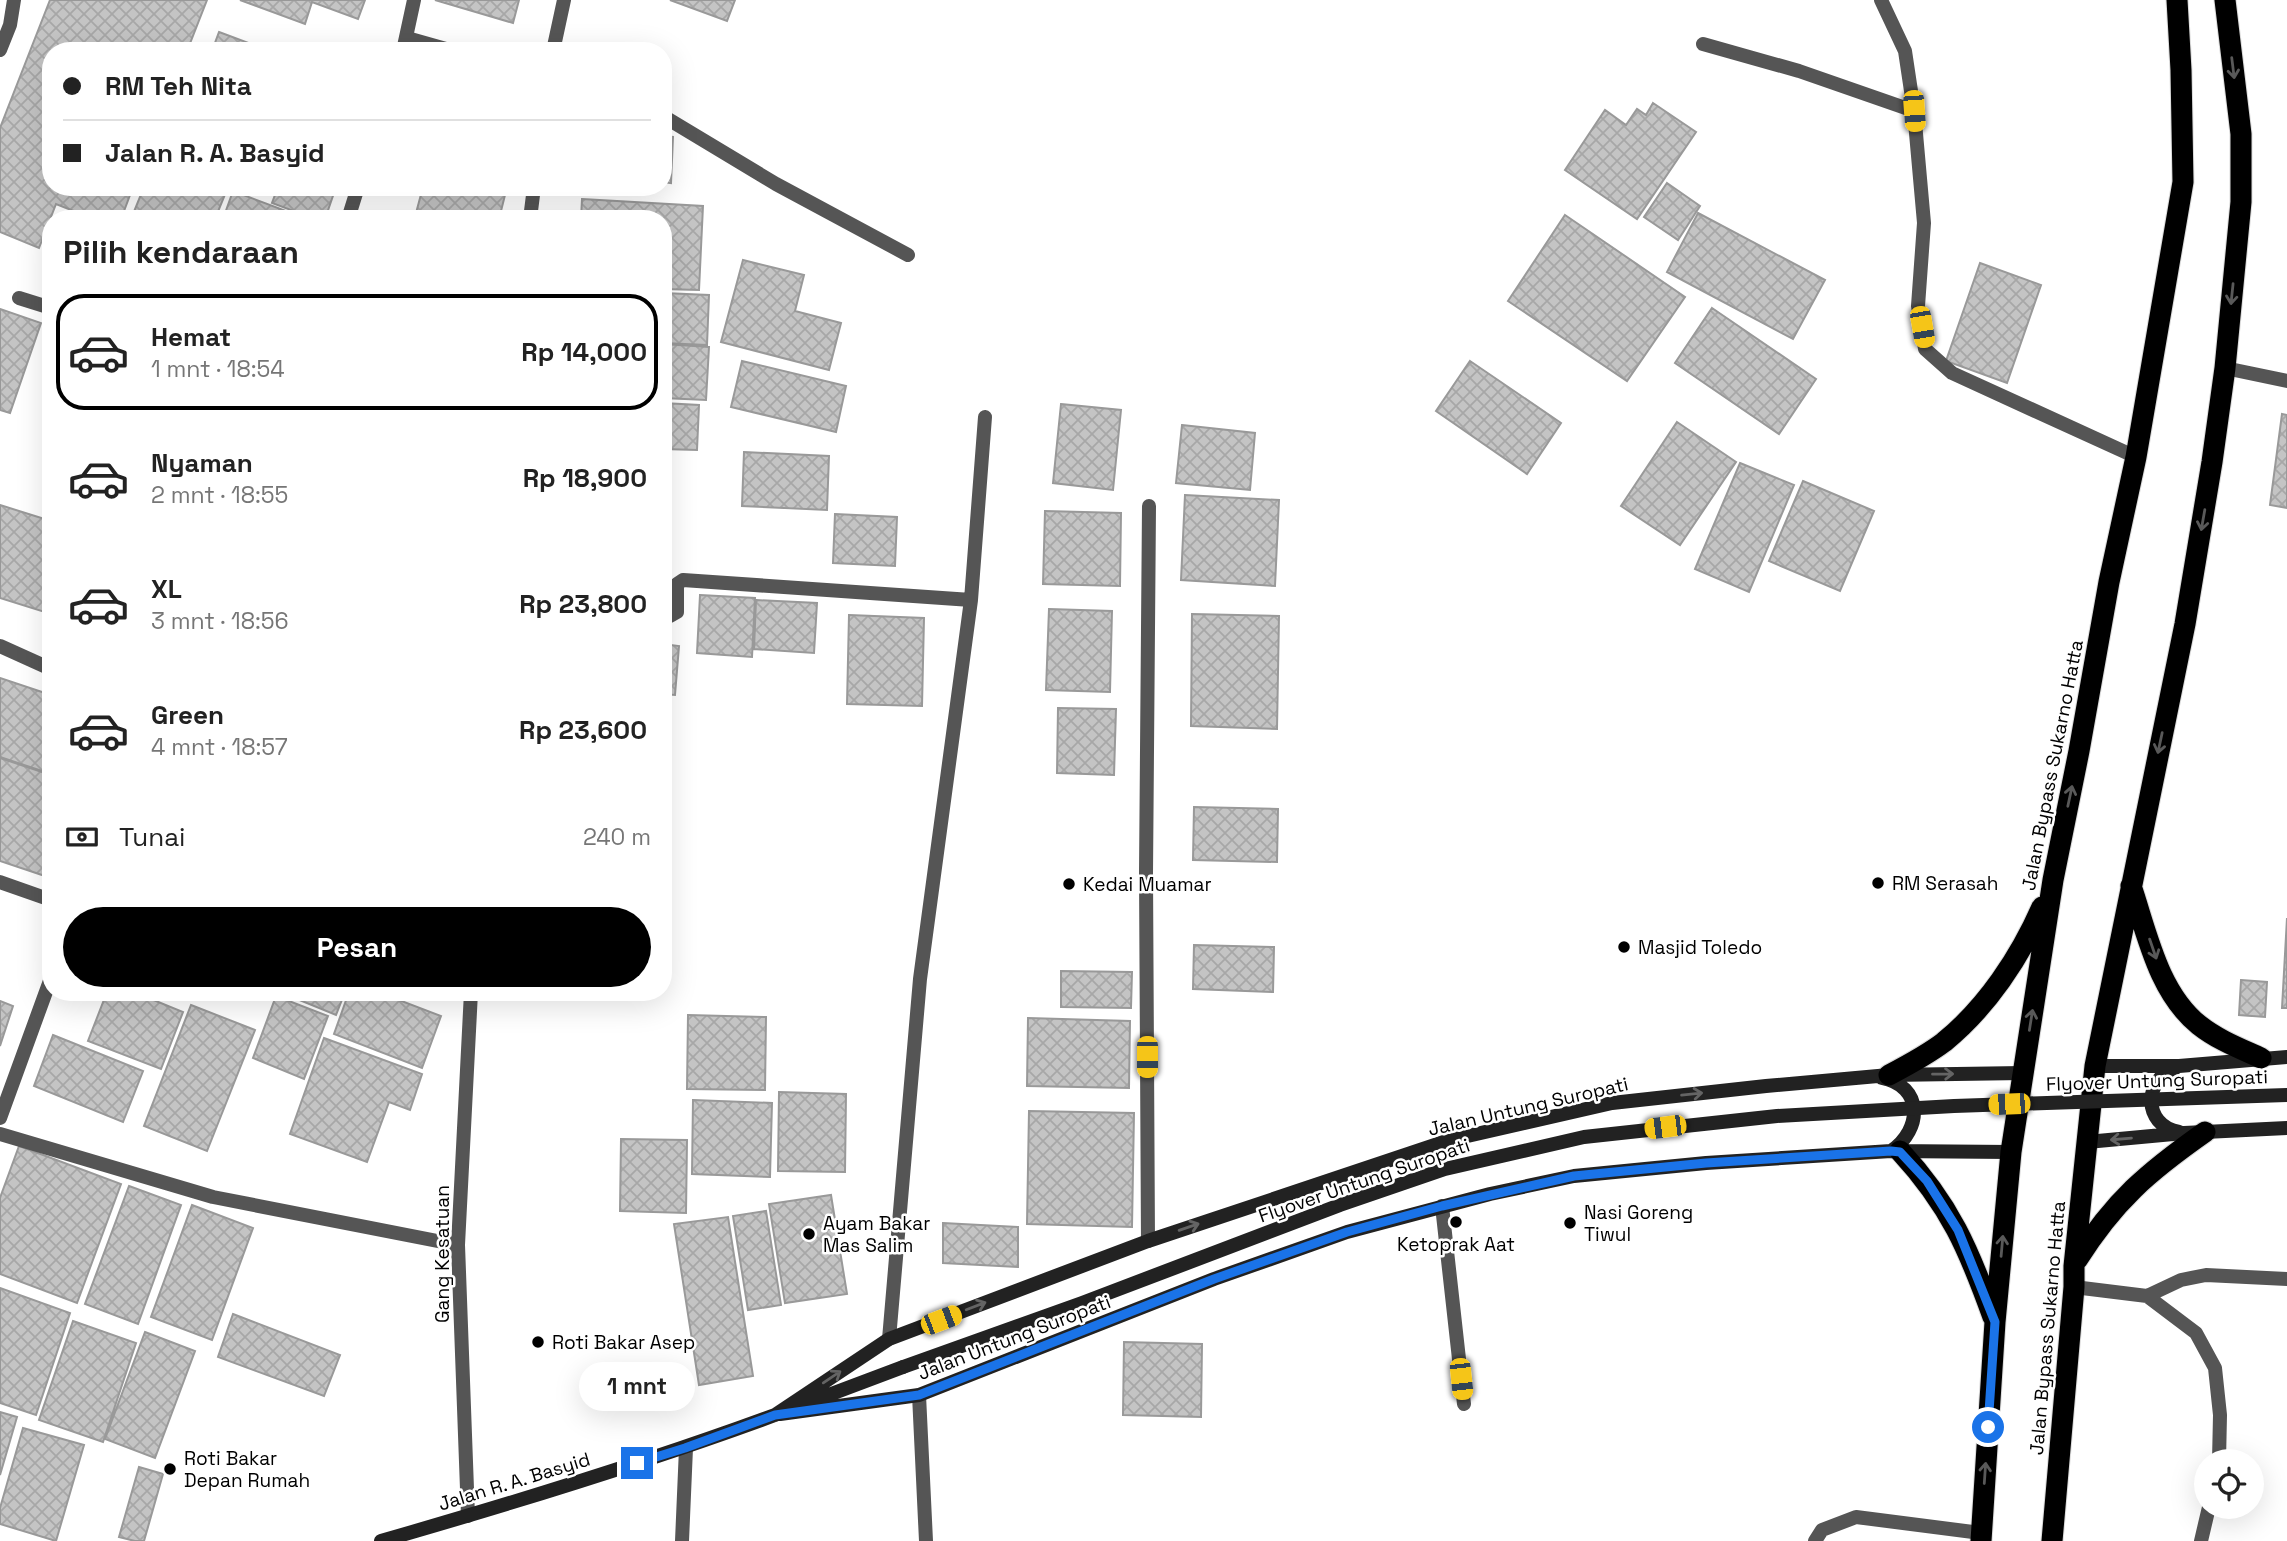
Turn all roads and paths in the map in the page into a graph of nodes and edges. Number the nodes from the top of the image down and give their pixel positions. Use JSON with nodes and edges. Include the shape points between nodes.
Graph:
{"nodes":[{"id":1,"x":14,"y":0,"type":"edge"},
{"id":2,"x":414,"y":0,"type":"edge"},
{"id":3,"x":565,"y":0,"type":"edge"},
{"id":4,"x":1881,"y":0,"type":"edge"},
{"id":5,"x":2177,"y":0,"type":"edge"},
{"id":6,"x":2225,"y":0,"type":"edge"},
{"id":7,"x":405,"y":42,"type":"edge"},
{"id":8,"x":555,"y":42,"type":"edge"},
{"id":9,"x":1703,"y":44,"type":"dead end"},
{"id":10,"x":0,"y":50,"type":"edge"},
{"id":11,"x":1914,"y":111,"type":"junction"},
{"id":12,"x":672,"y":121,"type":"edge"},
{"id":13,"x":908,"y":255,"type":"dead end"},
{"id":14,"x":19,"y":298,"type":"dead end"},
{"id":15,"x":42,"y":305,"type":"edge"},
{"id":16,"x":2225,"y":369,"type":"junction"},
{"id":17,"x":2287,"y":381,"type":"edge"},
{"id":18,"x":985,"y":417,"type":"dead end"},
{"id":19,"x":2136,"y":457,"type":"junction"},
{"id":20,"x":1149,"y":506,"type":"dead end"},
{"id":21,"x":971,"y":600,"type":"junction"},
{"id":22,"x":672,"y":615,"type":"edge"},
{"id":23,"x":0,"y":646,"type":"edge"},
{"id":24,"x":42,"y":665,"type":"edge"},
{"id":25,"x":2053,"y":880,"type":"junction"},
{"id":26,"x":0,"y":881,"type":"edge"},
{"id":27,"x":2131,"y":884,"type":"junction"},
{"id":28,"x":42,"y":897,"type":"edge"},
{"id":29,"x":43,"y":1001,"type":"edge"},
{"id":30,"x":471,"y":1001,"type":"edge"},
{"id":31,"x":2287,"y":1057,"type":"edge"},
{"id":32,"x":2261,"y":1058,"type":"junction"},
{"id":33,"x":2095,"y":1066,"type":"junction"},
{"id":34,"x":2179,"y":1066,"type":"junction"},
{"id":35,"x":2023,"y":1073,"type":"junction"},
{"id":36,"x":1883,"y":1076,"type":"junction"},
{"id":37,"x":2287,"y":1095,"type":"edge"},
{"id":38,"x":0,"y":1118,"type":"edge"},
{"id":39,"x":2287,"y":1128,"type":"edge"},
{"id":40,"x":2194,"y":1132,"type":"junction"},
{"id":41,"x":0,"y":1134,"type":"edge"},
{"id":42,"x":2088,"y":1142,"type":"junction"},
{"id":43,"x":1896,"y":1151,"type":"junction"},
{"id":44,"x":2011,"y":1152,"type":"junction"},
{"id":45,"x":1442,"y":1206,"type":"junction"},
{"id":46,"x":1148,"y":1241,"type":"junction"},
{"id":47,"x":458,"y":1245,"type":"junction"},
{"id":48,"x":2074,"y":1276,"type":"junction"},
{"id":49,"x":2287,"y":1279,"type":"edge"},
{"id":50,"x":2147,"y":1296,"type":"junction"},
{"id":51,"x":1995,"y":1322,"type":"junction"},
{"id":52,"x":889,"y":1339,"type":"junction"},
{"id":53,"x":919,"y":1395,"type":"junction"},
{"id":54,"x":1464,"y":1404,"type":"dead end"},
{"id":55,"x":775,"y":1415,"type":"junction"},
{"id":56,"x":685,"y":1448,"type":"junction"},
{"id":57,"x":2219,"y":1449,"type":"edge"},
{"id":58,"x":468,"y":1516,"type":"junction"},
{"id":59,"x":2206,"y":1519,"type":"edge"},
{"id":60,"x":1981,"y":1537,"type":"edge"},
{"id":61,"x":382,"y":1541,"type":"edge"},
{"id":62,"x":682,"y":1541,"type":"edge"},
{"id":63,"x":926,"y":1541,"type":"edge"},
{"id":64,"x":1815,"y":1541,"type":"edge"},
{"id":65,"x":2052,"y":1541,"type":"edge"},
{"id":66,"x":2201,"y":1541,"type":"edge"}],
"edges":[{"from":1,"to":10,"type":"street"},
{"from":2,"to":7,"type":"street"},
{"from":3,"to":8,"type":"street"},
{"from":4,"to":11,"type":"street","via":[[1905,51]]},
{"from":5,"to":19,"type":"highway","name":"Jalan Bypass Sukarno Hatta","via":[[2182,183]]},
{"from":6,"to":16,"type":"highway","name":"Jalan Bypass Sukarno Hatta","one_way":true,"via":[[2241,134],[2241,189]]},
{"from":9,"to":11,"type":"street"},
{"from":11,"to":19,"type":"street","via":[[1924,223],[1918,306],[1925,349],[1952,373]]},
{"from":12,"to":13,"type":"street"},
{"from":14,"to":15,"type":"street"},
{"from":16,"to":17,"type":"street"},
{"from":16,"to":27,"type":"highway","name":"Jalan Bypass Sukarno Hatta","one_way":true,"via":[[2185,624]]},
{"from":18,"to":21,"type":"street"},
{"from":25,"to":19,"type":"highway","name":"Jalan Bypass Sukarno Hatta","one_way":true},
{"from":20,"to":46,"type":"street"},
{"from":21,"to":22,"type":"street","via":[[684,580],[677,584],[677,612]]},
{"from":21,"to":52,"type":"street","via":[[920,979]]},
{"from":23,"to":24,"type":"street"},
{"from":35,"to":25,"type":"highway","name":"Jalan Bypass Sukarno Hatta","one_way":true},
{"from":25,"to":36,"type":"highway","via":[[2017,954],[1983,1002],[1943,1043]]},
{"from":26,"to":28,"type":"street"},
{"from":27,"to":32,"type":"highway","one_way":true,"via":[[2157,962],[2177,1001],[2214,1035]]},
{"from":27,"to":33,"type":"highway","name":"Jalan Bypass Sukarno Hatta"},
{"from":29,"to":38,"type":"street"},
{"from":30,"to":47,"type":"street","name":"Gang Kesatuan"},
{"from":31,"to":32,"type":"main road"},
{"from":32,"to":34,"type":"main road"},
{"from":33,"to":34,"type":"main road"},
{"from":33,"to":42,"type":"highway","name":"Jalan Bypass Sukarno Hatta"},
{"from":34,"to":40,"type":"main road","via":[[2160,1076],[2154,1085],[2152,1107],[2163,1125],[2173,1131]]},
{"from":36,"to":35,"type":"main road","name":"Jalan Untung Suropati","one_way":true},
{"from":35,"to":44,"type":"highway","name":"Jalan Bypass Sukarno Hatta"},
{"from":36,"to":43,"type":"main road","via":[[1903,1088],[1915,1115]]},
{"from":46,"to":36,"type":"main road","name":"Jalan Untung Suropati","one_way":true,"via":[[1450,1140],[1612,1103]]},
{"from":37,"to":55,"type":"main road","name":"Flyover Untung Suropati","bridge":true,"via":[[1954,1105],[1777,1116],[1584,1137],[1445,1169],[1340,1205]]},
{"from":39,"to":40,"type":"main road"},
{"from":40,"to":42,"type":"main road","one_way":true},
{"from":40,"to":48,"type":"highway","via":[[2105,1218]]},
{"from":41,"to":47,"type":"street","via":[[213,1197]]},
{"from":42,"to":48,"type":"highway","name":"Jalan Bypass Sukarno Hatta"},
{"from":43,"to":44,"type":"main road","name":"Jalan Untung Suropati"},
{"from":43,"to":45,"type":"main road","name":"Jalan Untung Suropati","via":[[1574,1176]]},
{"from":43,"to":51,"type":"highway","via":[[1927,1181],[1958,1230]]},
{"from":51,"to":44,"type":"highway","name":"Jalan Bypass Sukarno Hatta","one_way":true},
{"from":45,"to":53,"type":"main road","name":"Jalan Untung Suropati","via":[[1347,1232],[1214,1279]]},
{"from":45,"to":54,"type":"street"},
{"from":52,"to":46,"type":"main road","name":"Jalan Untung Suropati","one_way":true},
{"from":47,"to":58,"type":"street","name":"Gang Kesatuan"},
{"from":48,"to":50,"type":"street"},
{"from":48,"to":65,"type":"highway","name":"Jalan Bypass Sukarno Hatta"},
{"from":49,"to":50,"type":"street","via":[[2207,1275],[2181,1280]]},
{"from":50,"to":57,"type":"street","via":[[2196,1333],[2215,1368]]},
{"from":60,"to":51,"type":"highway","name":"Jalan Bypass Sukarno Hatta","one_way":true},
{"from":55,"to":52,"type":"main road","name":"Jalan Untung Suropati","one_way":true},
{"from":53,"to":55,"type":"main road","name":"Jalan Untung Suropati"},
{"from":53,"to":63,"type":"street"},
{"from":55,"to":56,"type":"main road","name":"Jalan R. A. Basyid"},
{"from":56,"to":58,"type":"main road","name":"Jalan R. A. Basyid"},
{"from":56,"to":62,"type":"street"},
{"from":58,"to":61,"type":"main road","name":"Jalan R. A. Basyid"},
{"from":59,"to":66,"type":"street"},
{"from":60,"to":64,"type":"street","via":[[1856,1517],[1822,1530]]}]}
